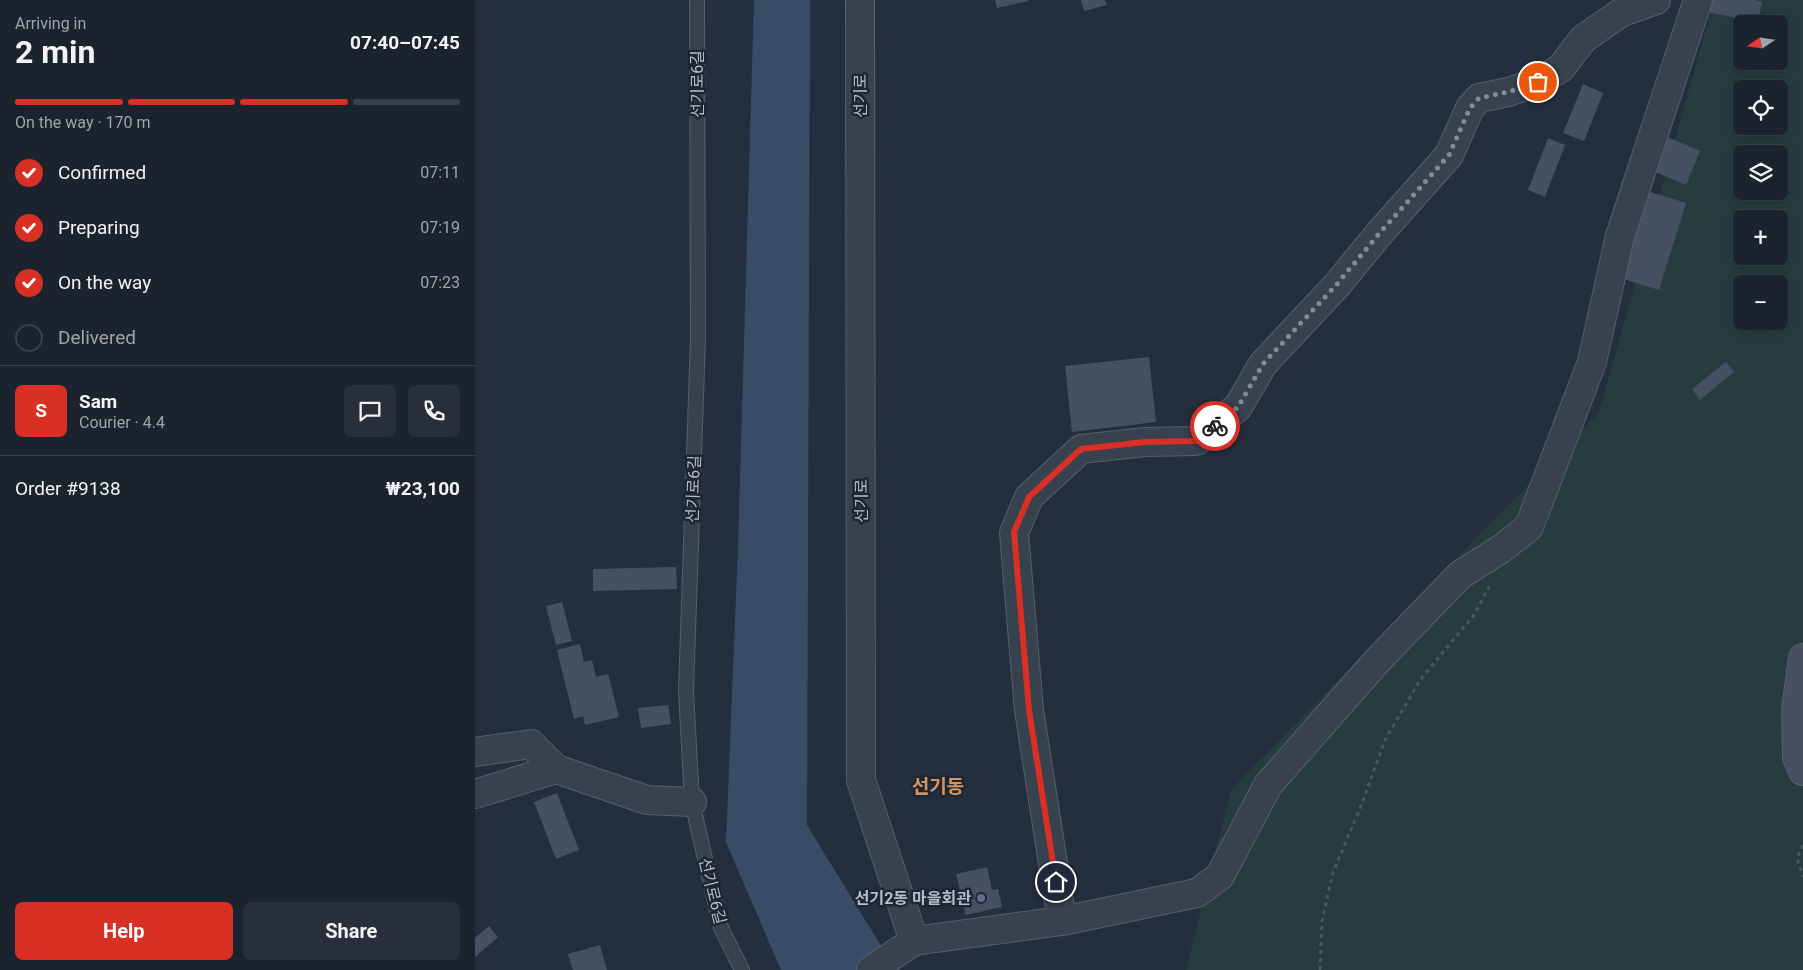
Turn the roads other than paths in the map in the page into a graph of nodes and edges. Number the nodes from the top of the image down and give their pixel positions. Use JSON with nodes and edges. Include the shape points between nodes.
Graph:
{"nodes":[{"id":1,"x":697,"y":0,"type":"edge"},
{"id":2,"x":860,"y":0,"type":"edge"},
{"id":3,"x":1656,"y":0,"type":"edge"},
{"id":4,"x":1698,"y":0,"type":"edge"},
{"id":5,"x":1803,"y":658,"type":"edge"},
{"id":6,"x":475,"y":752,"type":"edge"},
{"id":7,"x":556,"y":769,"type":"junction"},
{"id":8,"x":1803,"y":771,"type":"edge"},
{"id":9,"x":475,"y":794,"type":"edge"},
{"id":10,"x":692,"y":802,"type":"junction"},
{"id":11,"x":1062,"y":921,"type":"junction"},
{"id":12,"x":915,"y":941,"type":"junction"},
{"id":13,"x":742,"y":970,"type":"edge"},
{"id":14,"x":871,"y":970,"type":"edge"}],
"edges":[{"from":1,"to":10,"type":"lane","name":"선기로6길","via":[[698,338],[686,691]]},
{"from":2,"to":12,"type":"street","name":"선기로","via":[[861,780]]},
{"from":3,"to":11,"type":"street","via":[[1622,12],[1583,39],[1561,68],[1538,82],[1479,98],[1470,108],[1449,155],[1263,364],[1238,407],[1196,441],[1145,442],[1081,449],[1029,497],[1014,532],[1029,710]]},
{"from":4,"to":11,"type":"street","via":[[1620,236],[1592,362],[1529,527],[1460,575],[1312,734],[1268,785],[1220,876],[1197,893]]},
{"from":5,"to":8,"type":"main road","via":[[1796,710],[1797,758]]},
{"from":6,"to":7,"type":"street","via":[[531,744]]},
{"from":7,"to":9,"type":"street"},
{"from":7,"to":10,"type":"street","via":[[647,800]]},
{"from":10,"to":13,"type":"lane","name":"선기로6길","via":[[721,928]]},
{"from":11,"to":12,"type":"street"},
{"from":12,"to":14,"type":"street"}]}
